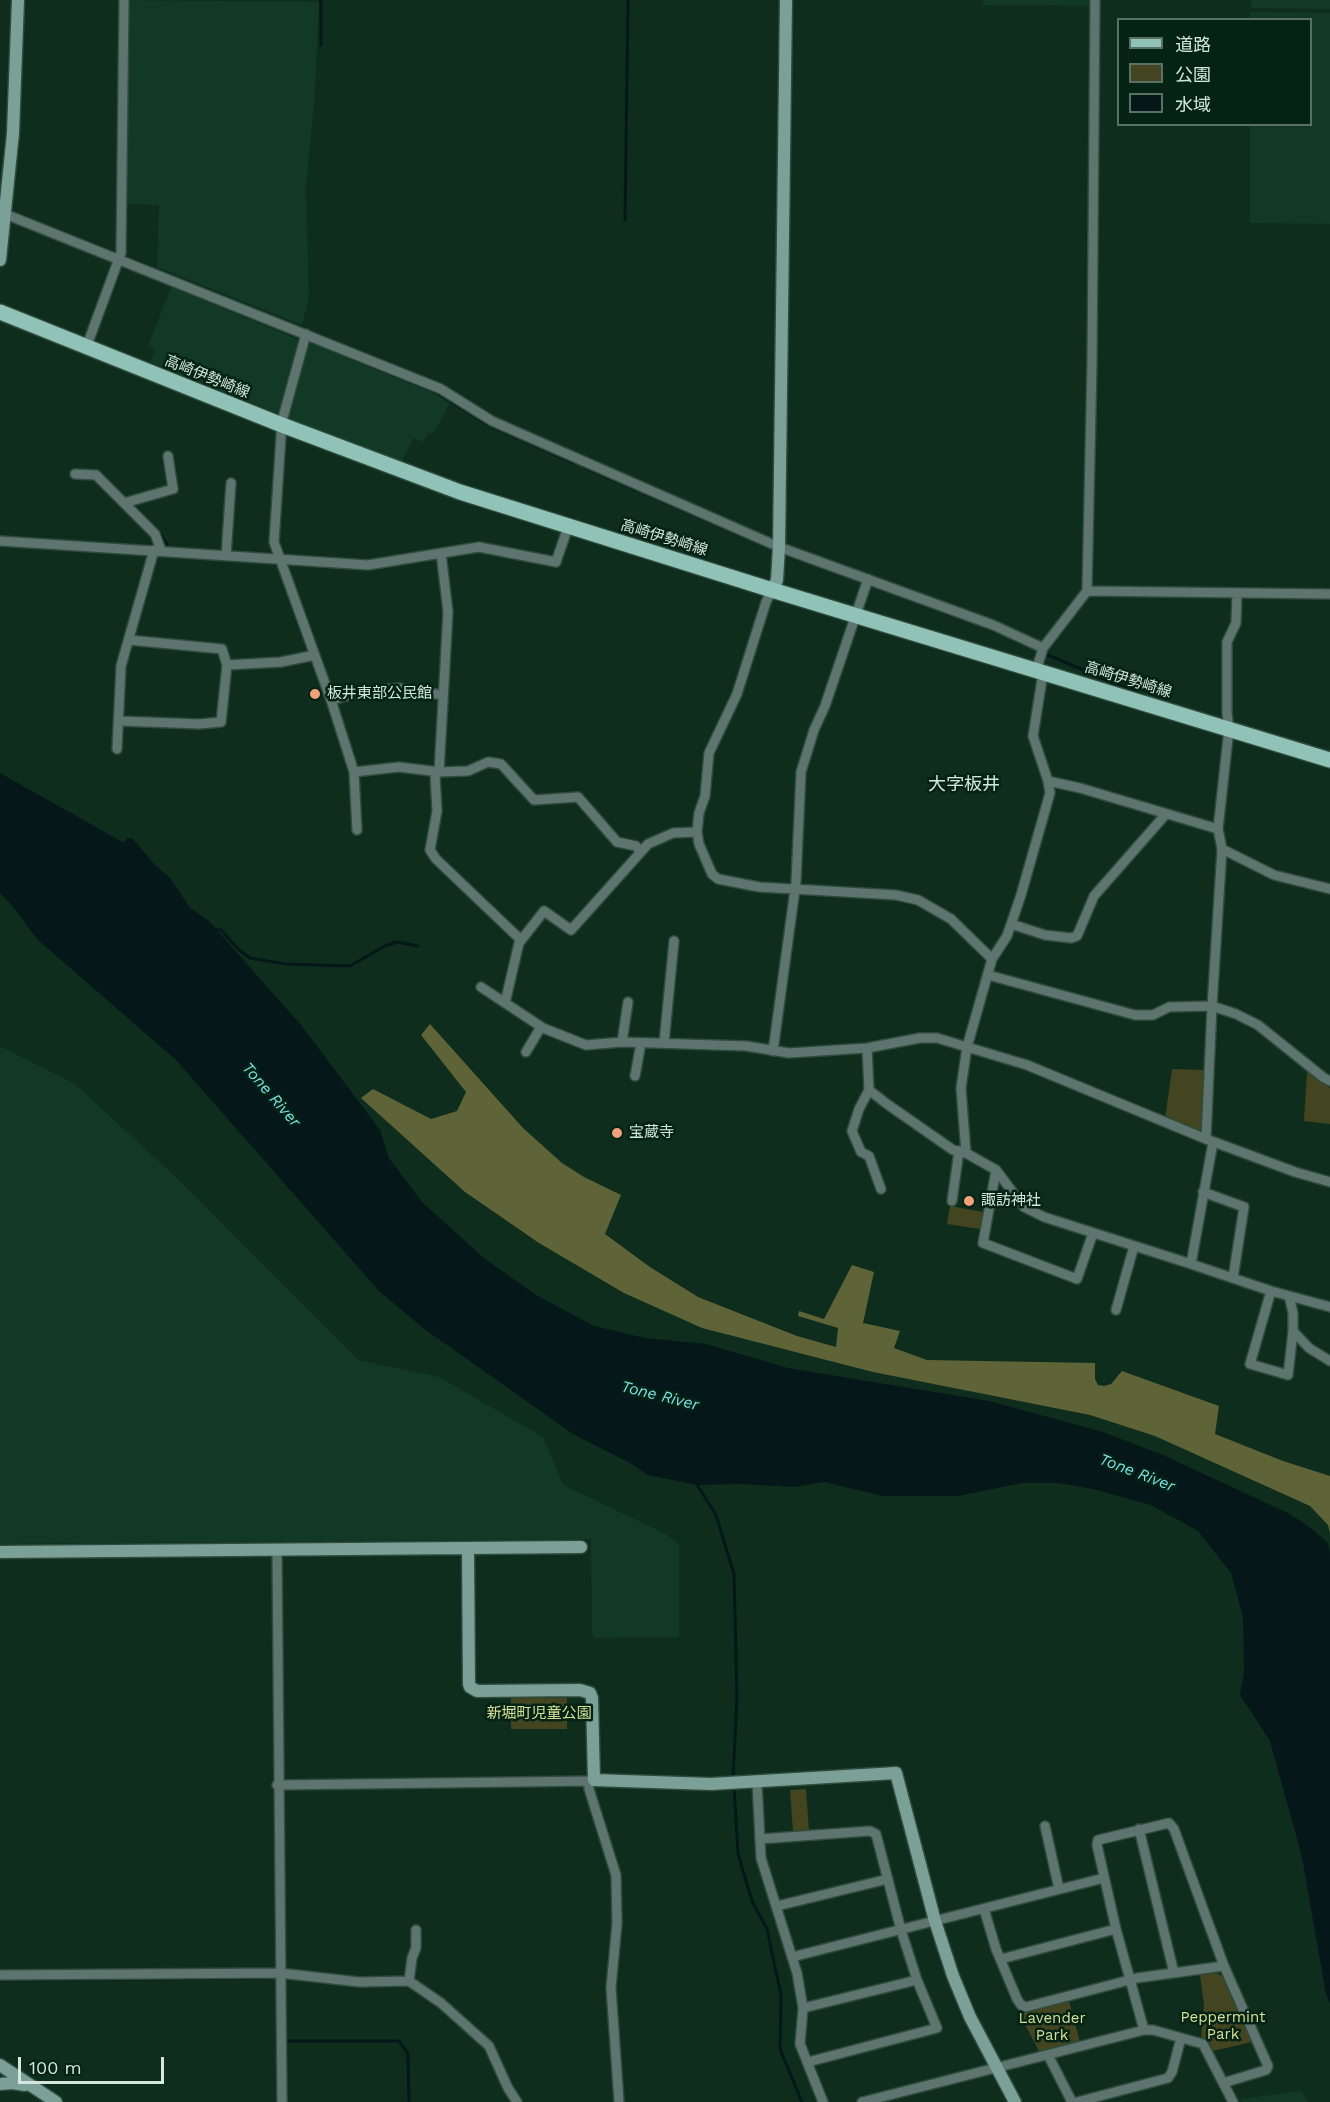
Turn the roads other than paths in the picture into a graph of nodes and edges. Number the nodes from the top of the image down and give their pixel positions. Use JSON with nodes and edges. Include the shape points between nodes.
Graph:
{"nodes":[{"id":1,"x":18,"y":0,"type":"edge"},
{"id":2,"x":124,"y":0,"type":"edge"},
{"id":3,"x":786,"y":0,"type":"edge"},
{"id":4,"x":1095,"y":0,"type":"edge"},
{"id":5,"x":3,"y":213,"type":"edge"},
{"id":6,"x":0,"y":260,"type":"edge"},
{"id":7,"x":120,"y":260,"type":"junction"},
{"id":8,"x":0,"y":312,"type":"edge"},
{"id":9,"x":306,"y":334,"type":"junction"},
{"id":10,"x":86,"y":348,"type":"junction"},
{"id":11,"x":282,"y":425,"type":"junction"},
{"id":12,"x":168,"y":456,"type":"dead end"},
{"id":13,"x":75,"y":474,"type":"dead end"},
{"id":14,"x":231,"y":483,"type":"dead end"},
{"id":15,"x":124,"y":503,"type":"junction"},
{"id":16,"x":568,"y":528,"type":"junction"},
{"id":17,"x":0,"y":541,"type":"edge"},
{"id":18,"x":778,"y":547,"type":"junction"},
{"id":19,"x":158,"y":550,"type":"junction"},
{"id":20,"x":441,"y":553,"type":"junction"},
{"id":21,"x":226,"y":555,"type":"junction"},
{"id":22,"x":279,"y":560,"type":"junction"},
{"id":23,"x":868,"y":579,"type":"junction"},
{"id":24,"x":772,"y":590,"type":"junction"},
{"id":25,"x":1087,"y":591,"type":"junction"},
{"id":26,"x":1237,"y":593,"type":"junction"},
{"id":27,"x":1330,"y":594,"type":"edge"},
{"id":28,"x":855,"y":615,"type":"junction"},
{"id":29,"x":129,"y":640,"type":"junction"},
{"id":30,"x":1043,"y":648,"type":"junction"},
{"id":31,"x":315,"y":655,"type":"junction"},
{"id":32,"x":227,"y":665,"type":"junction"},
{"id":33,"x":1039,"y":672,"type":"junction"},
{"id":34,"x":442,"y":695,"type":"junction"},
{"id":35,"x":331,"y":700,"type":"junction"},
{"id":36,"x":119,"y":721,"type":"junction"},
{"id":37,"x":1229,"y":729,"type":"junction"},
{"id":38,"x":117,"y":749,"type":"dead end"},
{"id":39,"x":1330,"y":760,"type":"edge"},
{"id":40,"x":354,"y":772,"type":"junction"},
{"id":41,"x":439,"y":772,"type":"junction"},
{"id":42,"x":1048,"y":781,"type":"junction"},
{"id":43,"x":1166,"y":814,"type":"junction"},
{"id":44,"x":1218,"y":829,"type":"junction"},
{"id":45,"x":357,"y":830,"type":"dead end"},
{"id":46,"x":697,"y":832,"type":"junction"},
{"id":47,"x":1222,"y":849,"type":"junction"},
{"id":48,"x":640,"y":851,"type":"junction"},
{"id":49,"x":795,"y":890,"type":"junction"},
{"id":50,"x":1330,"y":890,"type":"edge"},
{"id":51,"x":1011,"y":924,"type":"junction"},
{"id":52,"x":521,"y":940,"type":"junction"},
{"id":53,"x":674,"y":940,"type":"dead end"},
{"id":54,"x":992,"y":959,"type":"junction"},
{"id":55,"x":988,"y":975,"type":"junction"},
{"id":56,"x":481,"y":987,"type":"dead end"},
{"id":57,"x":628,"y":1002,"type":"dead end"},
{"id":58,"x":505,"y":1003,"type":"junction"},
{"id":59,"x":1212,"y":1006,"type":"junction"},
{"id":60,"x":541,"y":1027,"type":"junction"},
{"id":61,"x":622,"y":1042,"type":"junction"},
{"id":62,"x":641,"y":1042,"type":"junction"},
{"id":63,"x":664,"y":1043,"type":"junction"},
{"id":64,"x":967,"y":1047,"type":"junction"},
{"id":65,"x":867,"y":1048,"type":"junction"},
{"id":66,"x":773,"y":1050,"type":"junction"},
{"id":67,"x":526,"y":1052,"type":"dead end"},
{"id":68,"x":635,"y":1076,"type":"dead end"},
{"id":69,"x":1330,"y":1081,"type":"edge"},
{"id":70,"x":869,"y":1090,"type":"junction"},
{"id":71,"x":1210,"y":1140,"type":"junction"},
{"id":72,"x":962,"y":1152,"type":"junction"},
{"id":73,"x":996,"y":1170,"type":"junction"},
{"id":74,"x":1330,"y":1182,"type":"edge"},
{"id":75,"x":881,"y":1189,"type":"dead end"},
{"id":76,"x":1203,"y":1192,"type":"junction"},
{"id":77,"x":952,"y":1201,"type":"dead end"},
{"id":78,"x":1093,"y":1233,"type":"junction"},
{"id":79,"x":1134,"y":1246,"type":"junction"},
{"id":80,"x":1191,"y":1264,"type":"junction"},
{"id":81,"x":1233,"y":1278,"type":"junction"},
{"id":82,"x":1270,"y":1291,"type":"junction"},
{"id":83,"x":1289,"y":1296,"type":"junction"},
{"id":84,"x":1330,"y":1307,"type":"edge"},
{"id":85,"x":1116,"y":1310,"type":"dead end"},
{"id":86,"x":1293,"y":1330,"type":"junction"},
{"id":87,"x":1330,"y":1361,"type":"edge"},
{"id":88,"x":581,"y":1547,"type":"dead end"},
{"id":89,"x":468,"y":1548,"type":"junction"},
{"id":90,"x":277,"y":1550,"type":"junction"},
{"id":91,"x":0,"y":1552,"type":"edge"},
{"id":92,"x":592,"y":1781,"type":"junction"},
{"id":93,"x":751,"y":1783,"type":"junction"},
{"id":94,"x":277,"y":1785,"type":"junction"},
{"id":95,"x":1045,"y":1826,"type":"dead end"},
{"id":96,"x":1138,"y":1829,"type":"junction"},
{"id":97,"x":760,"y":1839,"type":"junction"},
{"id":98,"x":1104,"y":1878,"type":"junction"},
{"id":99,"x":888,"y":1879,"type":"junction"},
{"id":100,"x":1059,"y":1889,"type":"junction"},
{"id":101,"x":777,"y":1906,"type":"junction"},
{"id":102,"x":984,"y":1909,"type":"junction"},
{"id":103,"x":934,"y":1922,"type":"junction"},
{"id":104,"x":1116,"y":1929,"type":"junction"},
{"id":105,"x":416,"y":1930,"type":"dead end"},
{"id":106,"x":901,"y":1930,"type":"junction"},
{"id":107,"x":792,"y":1957,"type":"junction"},
{"id":108,"x":1001,"y":1959,"type":"junction"},
{"id":109,"x":1224,"y":1966,"type":"junction"},
{"id":110,"x":280,"y":1973,"type":"junction"},
{"id":111,"x":1174,"y":1973,"type":"junction"},
{"id":112,"x":0,"y":1975,"type":"edge"},
{"id":113,"x":917,"y":1980,"type":"junction"},
{"id":114,"x":1130,"y":1980,"type":"junction"},
{"id":115,"x":409,"y":1981,"type":"junction"},
{"id":116,"x":803,"y":2008,"type":"junction"},
{"id":117,"x":1144,"y":2030,"type":"junction"},
{"id":118,"x":1181,"y":2038,"type":"junction"},
{"id":119,"x":1048,"y":2055,"type":"junction"},
{"id":120,"x":808,"y":2062,"type":"junction"},
{"id":121,"x":0,"y":2065,"type":"edge"},
{"id":122,"x":996,"y":2068,"type":"junction"},
{"id":123,"x":1223,"y":2083,"type":"junction"},
{"id":124,"x":0,"y":2084,"type":"edge"},
{"id":125,"x":35,"y":2088,"type":"junction"},
{"id":126,"x":56,"y":2102,"type":"edge"},
{"id":127,"x":282,"y":2102,"type":"edge"},
{"id":128,"x":517,"y":2102,"type":"edge"},
{"id":129,"x":619,"y":2102,"type":"edge"},
{"id":130,"x":823,"y":2102,"type":"edge"},
{"id":131,"x":862,"y":2102,"type":"edge"},
{"id":132,"x":1015,"y":2102,"type":"edge"},
{"id":133,"x":1072,"y":2102,"type":"edge"},
{"id":134,"x":1077,"y":2102,"type":"edge"},
{"id":135,"x":1233,"y":2102,"type":"edge"}],
"edges":[{"from":1,"to":5,"type":"street","via":[[13,133]]},
{"from":2,"to":7,"type":"street"},
{"from":3,"to":18,"type":"street"},
{"from":4,"to":25,"type":"street"},
{"from":5,"to":6,"type":"street"},
{"from":5,"to":7,"type":"street"},
{"from":7,"to":9,"type":"street"},
{"from":7,"to":10,"type":"street"},
{"from":8,"to":10,"type":"main road","name":"高崎伊勢崎線"},
{"from":9,"to":11,"type":"street"},
{"from":9,"to":18,"type":"street","via":[[441,389],[492,421]]},
{"from":10,"to":11,"type":"main road","name":"高崎伊勢崎線"},
{"from":11,"to":16,"type":"main road","name":"高崎伊勢崎線","via":[[424,480]]},
{"from":11,"to":22,"type":"street","via":[[274,542]]},
{"from":12,"to":15,"type":"street","via":[[173,489]]},
{"from":13,"to":15,"type":"street","via":[[96,476]]},
{"from":14,"to":21,"type":"street"},
{"from":15,"to":19,"type":"street","via":[[155,534]]},
{"from":16,"to":20,"type":"street","via":[[556,562],[488,548]]},
{"from":16,"to":24,"type":"main road","name":"高崎伊勢崎線"},
{"from":17,"to":19,"type":"street"},
{"from":18,"to":23,"type":"street"},
{"from":18,"to":24,"type":"street","via":[[777,580]]},
{"from":19,"to":21,"type":"street"},
{"from":19,"to":29,"type":"street"},
{"from":20,"to":22,"type":"street","via":[[368,565]]},
{"from":20,"to":34,"type":"street","via":[[448,612]]},
{"from":21,"to":22,"type":"street"},
{"from":22,"to":31,"type":"street"},
{"from":23,"to":28,"type":"street"},
{"from":23,"to":30,"type":"street","via":[[993,625]]},
{"from":24,"to":28,"type":"main road","name":"高崎伊勢崎線"},
{"from":24,"to":46,"type":"street","via":[[737,694],[709,753]]},
{"from":25,"to":26,"type":"street"},
{"from":25,"to":30,"type":"street"},
{"from":26,"to":27,"type":"street"},
{"from":26,"to":37,"type":"street","via":[[1236,623],[1227,642]]},
{"from":28,"to":33,"type":"main road","name":"高崎伊勢崎線"},
{"from":28,"to":49,"type":"street","via":[[801,772]]},
{"from":29,"to":32,"type":"street","via":[[222,649]]},
{"from":29,"to":36,"type":"street","via":[[121,666]]},
{"from":30,"to":33,"type":"street"},
{"from":31,"to":32,"type":"street","via":[[281,662]]},
{"from":31,"to":35,"type":"street"},
{"from":32,"to":36,"type":"street","via":[[221,722]]},
{"from":33,"to":37,"type":"main road","name":"高崎伊勢崎線"},
{"from":33,"to":42,"type":"street","via":[[1033,736]]},
{"from":34,"to":35,"type":"street","via":[[398,688]]},
{"from":34,"to":41,"type":"street"},
{"from":35,"to":40,"type":"street"},
{"from":36,"to":38,"type":"street"},
{"from":37,"to":39,"type":"main road","name":"高崎伊勢崎線"},
{"from":37,"to":44,"type":"street"},
{"from":40,"to":41,"type":"street","via":[[399,767]]},
{"from":40,"to":45,"type":"street"},
{"from":41,"to":48,"type":"street","via":[[468,771],[488,762],[501,764],[534,800],[578,797],[617,842],[636,846]]},
{"from":41,"to":52,"type":"street","via":[[435,775],[437,811],[430,845],[432,855]]},
{"from":42,"to":43,"type":"street"},
{"from":42,"to":51,"type":"street","via":[[1047,806]]},
{"from":43,"to":44,"type":"street"},
{"from":43,"to":51,"type":"street","via":[[1094,896],[1077,936],[1045,935]]},
{"from":44,"to":47,"type":"street"},
{"from":46,"to":48,"type":"street","via":[[672,833]]},
{"from":46,"to":49,"type":"street","via":[[714,878]]},
{"from":47,"to":50,"type":"street","via":[[1274,875]]},
{"from":47,"to":59,"type":"street"},
{"from":48,"to":52,"type":"street","via":[[571,930],[544,911]]},
{"from":49,"to":54,"type":"street","via":[[896,894],[918,900],[951,919]]},
{"from":49,"to":66,"type":"street"},
{"from":51,"to":54,"type":"street"},
{"from":52,"to":58,"type":"street"},
{"from":53,"to":63,"type":"street"},
{"from":54,"to":55,"type":"street"},
{"from":55,"to":59,"type":"street","via":[[1135,1015],[1153,1015],[1169,1007]]},
{"from":55,"to":64,"type":"street"},
{"from":56,"to":58,"type":"street"},
{"from":57,"to":61,"type":"street"},
{"from":58,"to":60,"type":"street"},
{"from":59,"to":69,"type":"street","via":[[1258,1025]]},
{"from":59,"to":71,"type":"street"},
{"from":60,"to":61,"type":"street","via":[[586,1045]]},
{"from":60,"to":67,"type":"street"},
{"from":61,"to":62,"type":"street"},
{"from":62,"to":63,"type":"street"},
{"from":62,"to":68,"type":"street"},
{"from":63,"to":66,"type":"street"},
{"from":64,"to":65,"type":"street","via":[[937,1038],[920,1038]]},
{"from":64,"to":71,"type":"street","via":[[1027,1065]]},
{"from":64,"to":72,"type":"street","via":[[961,1088]]},
{"from":65,"to":66,"type":"street","via":[[789,1053]]},
{"from":65,"to":70,"type":"street"},
{"from":70,"to":72,"type":"street","via":[[953,1150]]},
{"from":70,"to":75,"type":"street","via":[[852,1131],[861,1152],[869,1156]]},
{"from":71,"to":74,"type":"street"},
{"from":71,"to":76,"type":"street"},
{"from":72,"to":73,"type":"street"},
{"from":72,"to":77,"type":"street"},
{"from":73,"to":78,"type":"street","via":[[1024,1207],[1044,1218]]},
{"from":73,"to":78,"type":"street","via":[[983,1243],[1077,1279]]},
{"from":76,"to":80,"type":"street"},
{"from":76,"to":81,"type":"street","via":[[1244,1207]]},
{"from":78,"to":79,"type":"street"},
{"from":79,"to":80,"type":"street"},
{"from":79,"to":85,"type":"street"},
{"from":80,"to":81,"type":"street"},
{"from":81,"to":82,"type":"street"},
{"from":82,"to":83,"type":"street"},
{"from":82,"to":86,"type":"street","via":[[1250,1364],[1288,1375]]},
{"from":83,"to":84,"type":"street"},
{"from":83,"to":86,"type":"street"},
{"from":86,"to":87,"type":"street","via":[[1309,1348]]},
{"from":88,"to":89,"type":"street"},
{"from":89,"to":90,"type":"street"},
{"from":89,"to":92,"type":"street","via":[[470,1687],[477,1691],[590,1693]]},
{"from":90,"to":91,"type":"street"},
{"from":90,"to":94,"type":"street"},
{"from":92,"to":93,"type":"street"},
{"from":92,"to":94,"type":"street"},
{"from":92,"to":129,"type":"street","via":[[589,1789],[616,1875],[617,1923],[611,1988]]},
{"from":93,"to":97,"type":"street"},
{"from":93,"to":103,"type":"street","via":[[896,1773]]},
{"from":94,"to":110,"type":"street"},
{"from":95,"to":100,"type":"street"},
{"from":96,"to":98,"type":"street","via":[[1098,1840]]},
{"from":96,"to":109,"type":"street","via":[[1166,1822],[1172,1826]]},
{"from":96,"to":111,"type":"street"},
{"from":97,"to":99,"type":"street","via":[[874,1831]]},
{"from":97,"to":101,"type":"street","via":[[763,1864]]},
{"from":98,"to":100,"type":"street"},
{"from":98,"to":104,"type":"street"},
{"from":99,"to":101,"type":"street"},
{"from":99,"to":106,"type":"street"},
{"from":100,"to":102,"type":"street"},
{"from":101,"to":107,"type":"street"},
{"from":102,"to":103,"type":"street"},
{"from":102,"to":108,"type":"street"},
{"from":103,"to":106,"type":"street"},
{"from":103,"to":122,"type":"street","via":[[970,2017]]},
{"from":104,"to":108,"type":"street"},
{"from":104,"to":114,"type":"street"},
{"from":105,"to":115,"type":"street"},
{"from":106,"to":107,"type":"street"},
{"from":106,"to":113,"type":"street"},
{"from":107,"to":116,"type":"street"},
{"from":108,"to":114,"type":"street","via":[[1017,1999],[1026,2007]]},
{"from":109,"to":111,"type":"street"},
{"from":109,"to":123,"type":"street","via":[[1268,2066],[1266,2070]]},
{"from":110,"to":112,"type":"street"},
{"from":110,"to":115,"type":"street","via":[[359,1982]]},
{"from":110,"to":127,"type":"street"},
{"from":111,"to":114,"type":"street"},
{"from":113,"to":116,"type":"street"},
{"from":113,"to":120,"type":"street","via":[[937,2028]]},
{"from":114,"to":117,"type":"street"},
{"from":115,"to":128,"type":"street","via":[[441,2003],[489,2046]]},
{"from":116,"to":120,"type":"street","via":[[800,2044]]},
{"from":117,"to":118,"type":"street"},
{"from":117,"to":119,"type":"street"},
{"from":118,"to":123,"type":"street","via":[[1200,2042],[1206,2048]]},
{"from":118,"to":134,"type":"street","via":[[1168,2078]]},
{"from":119,"to":122,"type":"street"},
{"from":119,"to":133,"type":"street"},
{"from":120,"to":130,"type":"street"},
{"from":121,"to":125,"type":"street"},
{"from":122,"to":131,"type":"street"},
{"from":122,"to":132,"type":"street"},
{"from":123,"to":135,"type":"street"},
{"from":124,"to":125,"type":"street"},
{"from":125,"to":126,"type":"street"}]}
